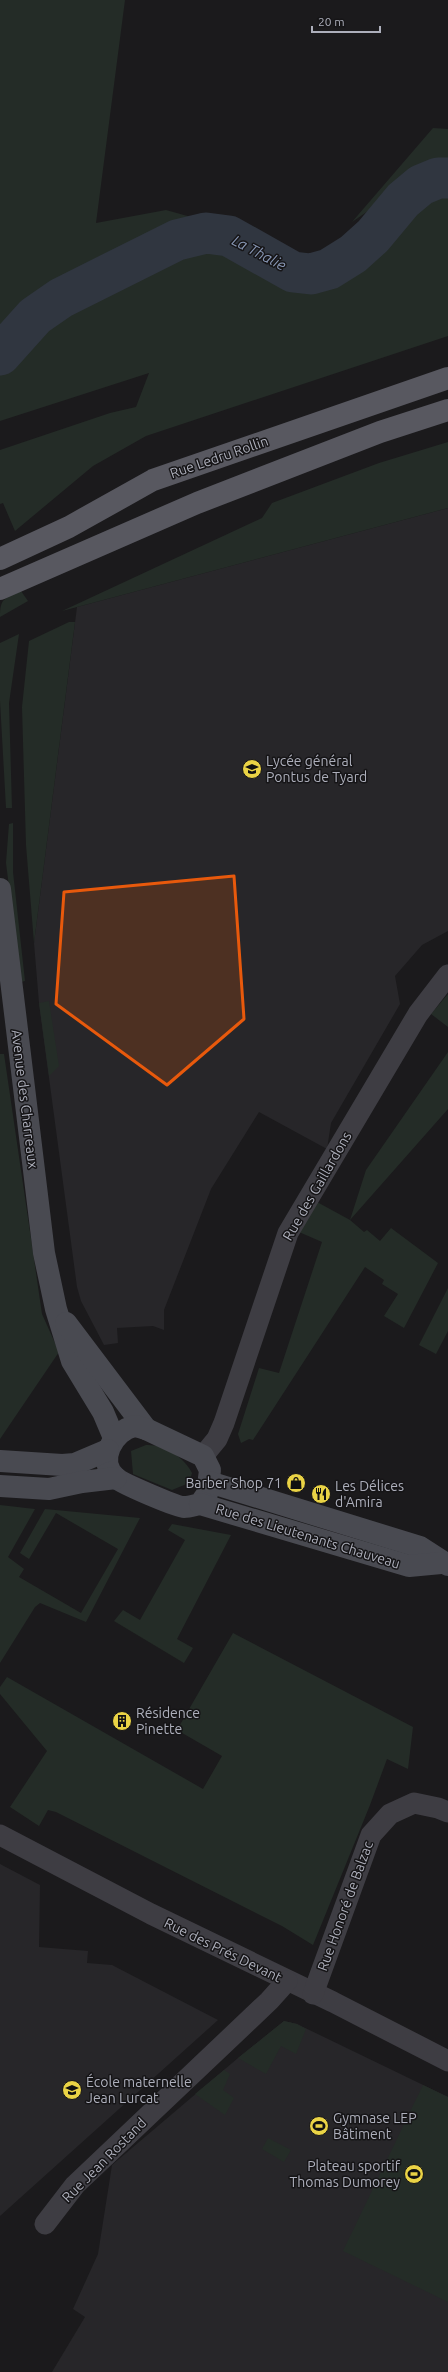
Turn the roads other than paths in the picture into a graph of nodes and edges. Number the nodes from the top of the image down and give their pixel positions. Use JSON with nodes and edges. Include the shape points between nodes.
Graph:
{"nodes":[{"id":1,"x":448,"y":378,"type":"edge"},
{"id":2,"x":448,"y":410,"type":"edge"},
{"id":3,"x":0,"y":559,"type":"edge"},
{"id":4,"x":0,"y":589,"type":"edge"},
{"id":5,"x":0,"y":889,"type":"edge"},
{"id":6,"x":448,"y":976,"type":"edge"},
{"id":7,"x":56,"y":1309,"type":"junction"},
{"id":8,"x":146,"y":1429,"type":"junction"},
{"id":9,"x":111,"y":1444,"type":"junction"},
{"id":10,"x":203,"y":1456,"type":"junction"},
{"id":11,"x":0,"y":1461,"type":"edge"},
{"id":12,"x":116,"y":1478,"type":"junction"},
{"id":13,"x":209,"y":1482,"type":"junction"},
{"id":14,"x":0,"y":1486,"type":"edge"},
{"id":15,"x":200,"y":1504,"type":"junction"},
{"id":16,"x":445,"y":1564,"type":"edge"},
{"id":17,"x":448,"y":1812,"type":"edge"},
{"id":18,"x":0,"y":1834,"type":"edge"},
{"id":19,"x":287,"y":1981,"type":"junction"},
{"id":20,"x":313,"y":1994,"type":"junction"},
{"id":21,"x":448,"y":2061,"type":"edge"},
{"id":22,"x":45,"y":2224,"type":"dead end"}],
"edges":[{"from":1,"to":3,"type":"main road","name":"Rue Ledru Rollin","via":[[153,480],[70,527]]},
{"from":2,"to":4,"type":"main road","via":[[380,432],[197,503]]},
{"from":5,"to":7,"type":"street","name":"Avenue des Charreaux","via":[[44,1253]]},
{"from":6,"to":10,"type":"street","name":"Rue des Gaillardons","via":[[418,1014],[288,1233],[224,1423],[217,1439]]},
{"from":7,"to":8,"type":"street","name":"Avenue des Charreaux"},
{"from":7,"to":9,"type":"street","name":"Avenue des Charreaux","via":[[72,1361],[103,1412]]},
{"from":8,"to":9,"type":"street","via":[[134,1426],[126,1428]]},
{"from":8,"to":10,"type":"street"},
{"from":9,"to":11,"type":"street","via":[[75,1464]]},
{"from":9,"to":12,"type":"street","name":"Avenue des Charreaux","via":[[108,1466]]},
{"from":10,"to":13,"type":"street","via":[[210,1470]]},
{"from":12,"to":14,"type":"street","via":[[49,1489]]},
{"from":12,"to":15,"type":"street","via":[[184,1507]]},
{"from":13,"to":15,"type":"street","via":[[207,1494]]},
{"from":13,"to":16,"type":"street","name":"Rue des Lieutenants Chauveau","via":[[420,1547]]},
{"from":15,"to":16,"type":"street","name":"Rue des Lieutenants Chauveau","via":[[409,1566]]},
{"from":17,"to":20,"type":"street","name":"Rue Honoré de Balzac","via":[[414,1803],[390,1814],[371,1835]]},
{"from":18,"to":19,"type":"street","name":"Rue des Prés Devant"},
{"from":19,"to":20,"type":"street","name":"Rue des Prés Devant"},
{"from":19,"to":22,"type":"street","name":"Rue Jean Rostand","via":[[75,2185]]},
{"from":20,"to":21,"type":"street","name":"Rue des Prés Devant"}]}
